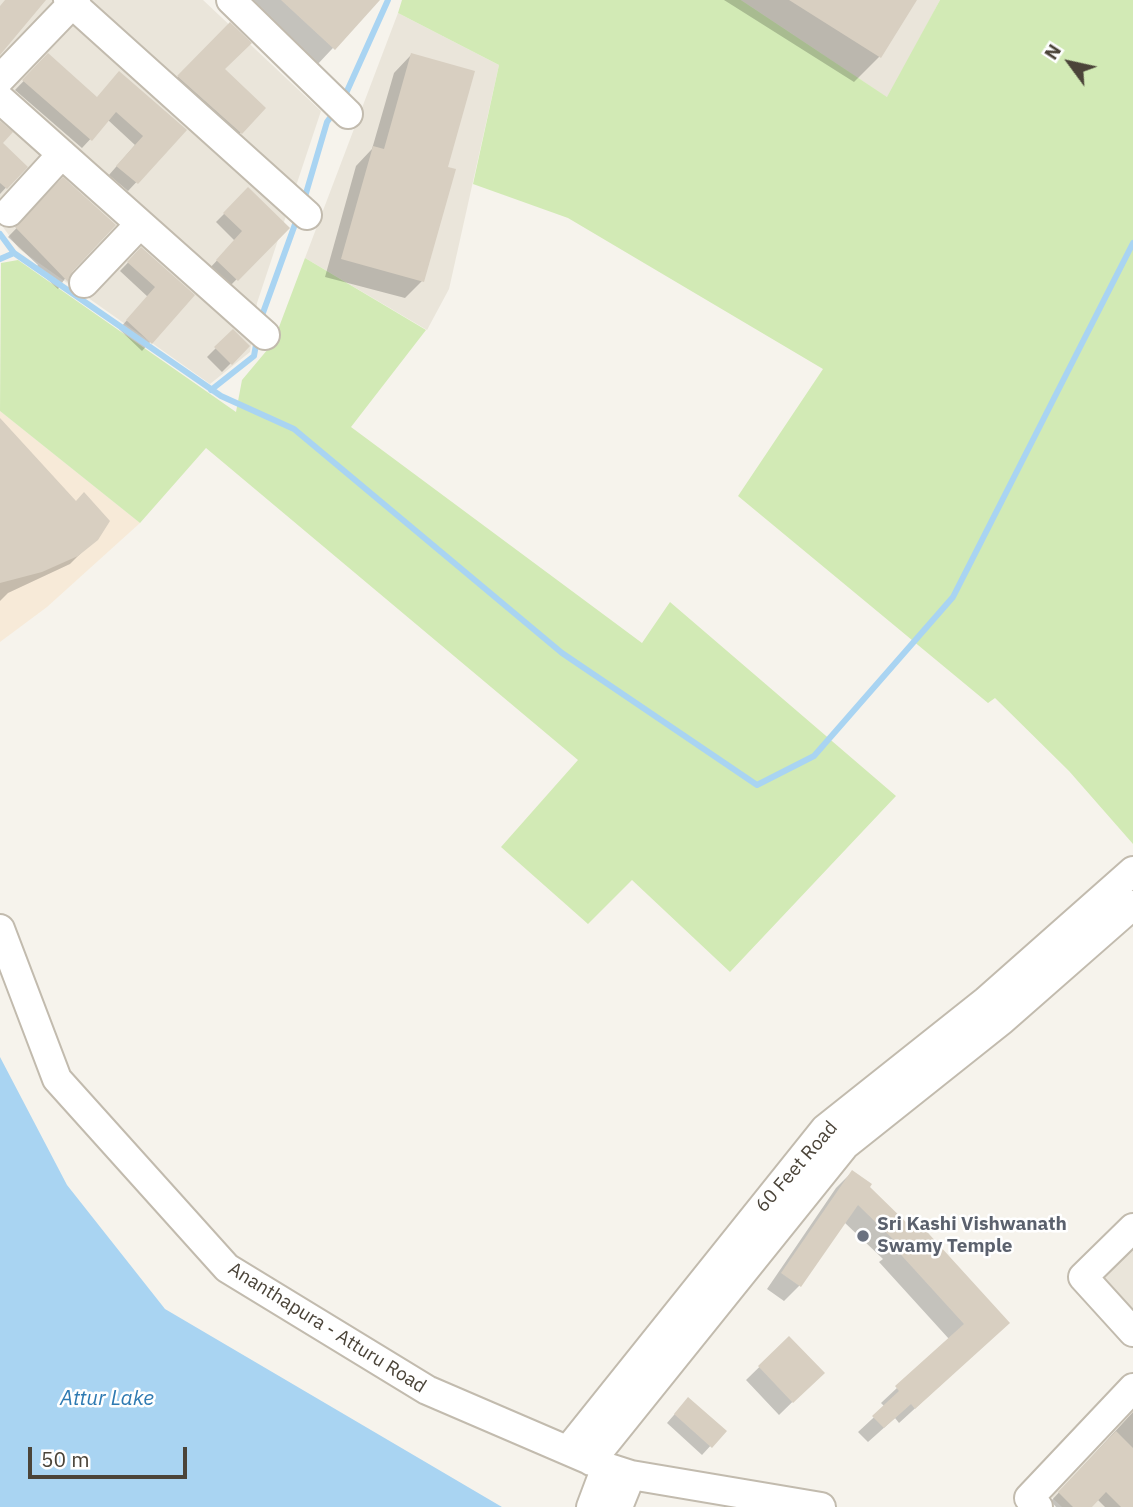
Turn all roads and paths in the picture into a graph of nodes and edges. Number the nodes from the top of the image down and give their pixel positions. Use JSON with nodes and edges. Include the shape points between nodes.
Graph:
{"nodes":[{"id":1,"x":231,"y":0,"type":"edge"},
{"id":2,"x":72,"y":1,"type":"edge"},
{"id":3,"x":0,"y":79,"type":"edge"},
{"id":4,"x":0,"y":99,"type":"edge"},
{"id":5,"x":348,"y":114,"type":"dead end"},
{"id":6,"x":62,"y":154,"type":"junction"},
{"id":7,"x":9,"y":212,"type":"dead end"},
{"id":8,"x":307,"y":215,"type":"dead end"},
{"id":9,"x":140,"y":224,"type":"junction"},
{"id":10,"x":84,"y":283,"type":"dead end"},
{"id":11,"x":265,"y":335,"type":"dead end"},
{"id":12,"x":1133,"y":871,"type":"edge"},
{"id":13,"x":1133,"y":905,"type":"edge"},
{"id":14,"x":0,"y":929,"type":"edge"},
{"id":15,"x":1133,"y":1228,"type":"edge"},
{"id":16,"x":1133,"y":1332,"type":"edge"},
{"id":17,"x":1133,"y":1388,"type":"edge"},
{"id":18,"x":599,"y":1463,"type":"junction"},
{"id":19,"x":592,"y":1507,"type":"edge"},
{"id":20,"x":618,"y":1507,"type":"edge"},
{"id":21,"x":821,"y":1507,"type":"edge"},
{"id":22,"x":1038,"y":1507,"type":"edge"}],
"edges":[{"from":1,"to":5,"type":"street"},
{"from":2,"to":3,"type":"street"},
{"from":2,"to":8,"type":"street"},
{"from":4,"to":6,"type":"street"},
{"from":6,"to":7,"type":"street"},
{"from":6,"to":9,"type":"street"},
{"from":9,"to":10,"type":"street"},
{"from":9,"to":11,"type":"street"},
{"from":12,"to":18,"type":"street","name":"60 Feet Road","via":[[986,1000],[825,1129]]},
{"from":13,"to":18,"type":"street","name":"60 Feet Road","via":[[1002,1020],[845,1145]]},
{"from":14,"to":18,"type":"street","name":"Ananthapura - Atturu Road","via":[[57,1079],[227,1268],[427,1391]]},
{"from":15,"to":16,"type":"street","via":[[1083,1277]]},
{"from":17,"to":22,"type":"street","via":[[1029,1498]]},
{"from":18,"to":19,"type":"street"},
{"from":18,"to":20,"type":"street"},
{"from":18,"to":21,"type":"street","name":"Ananthapura - Atturu Road"}]}
